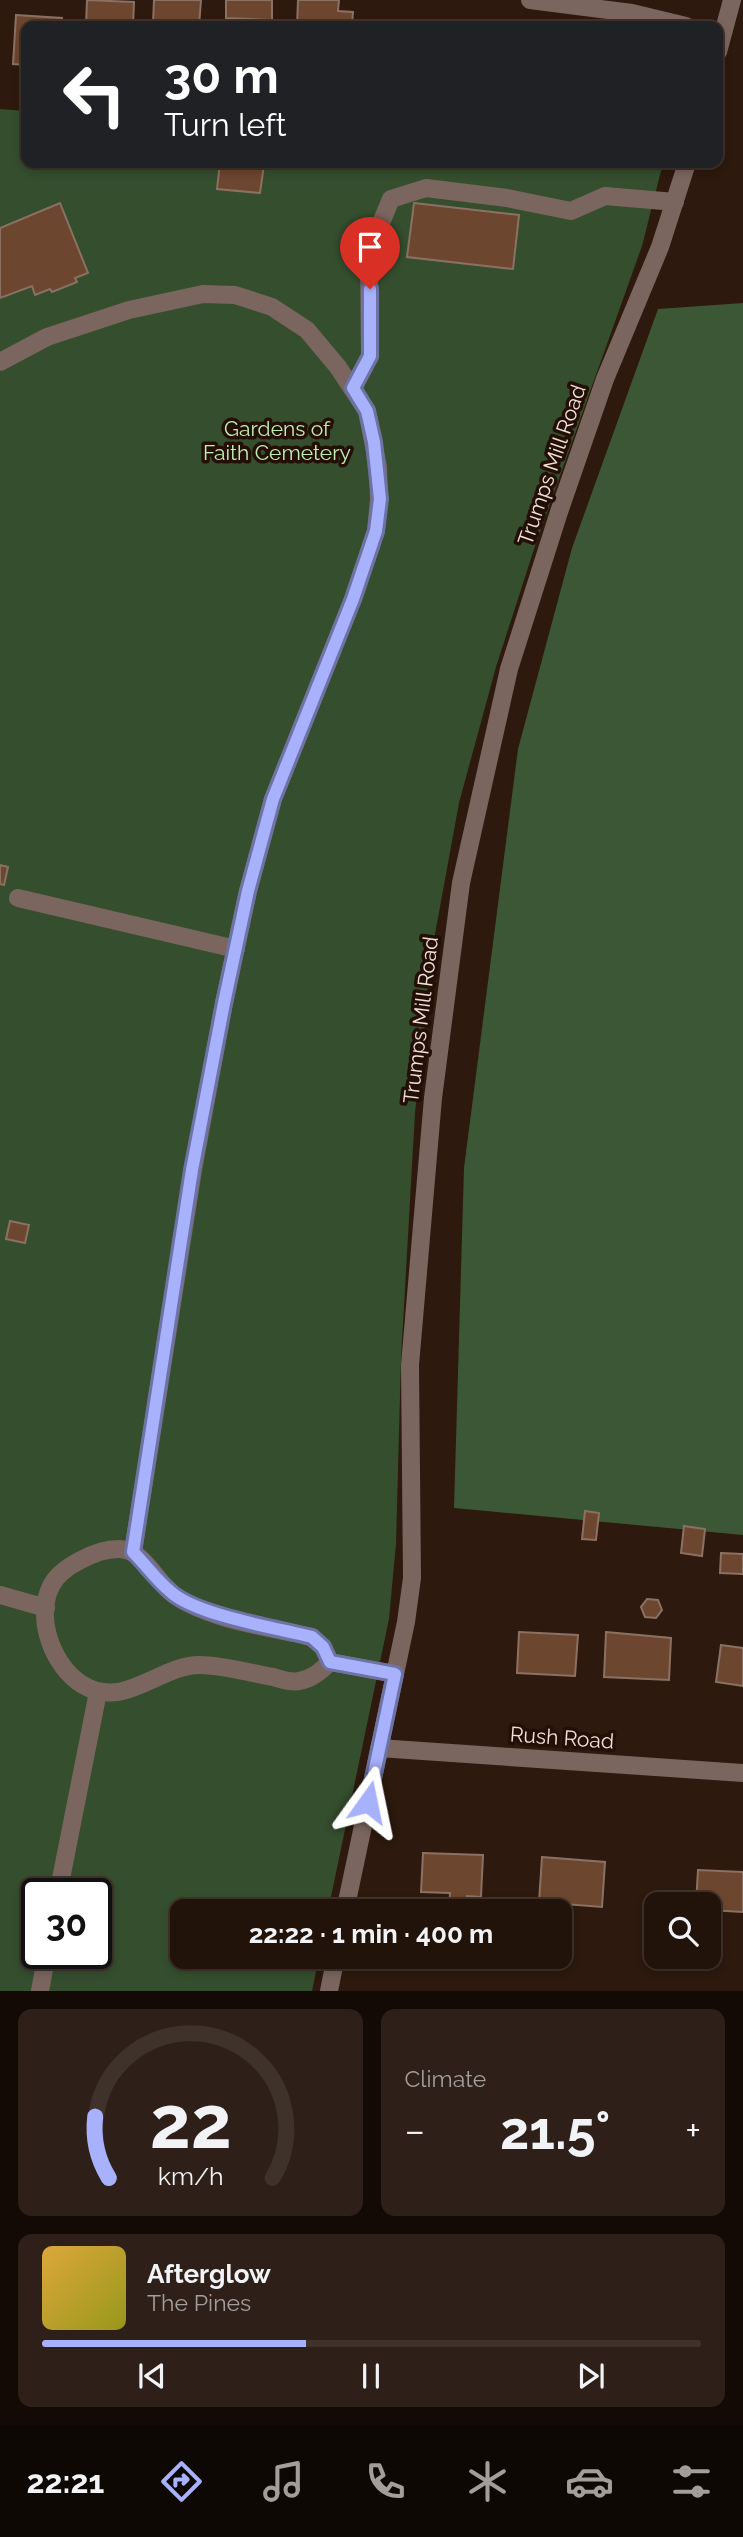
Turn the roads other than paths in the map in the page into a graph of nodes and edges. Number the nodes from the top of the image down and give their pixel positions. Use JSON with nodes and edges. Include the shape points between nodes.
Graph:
{"nodes":[{"id":1,"x":530,"y":0,"type":"edge"},
{"id":2,"x":732,"y":0,"type":"edge"},
{"id":3,"x":665,"y":21,"type":"edge"},
{"id":4,"x":723,"y":28,"type":"edge"},
{"id":5,"x":686,"y":168,"type":"edge"},
{"id":6,"x":675,"y":202,"type":"junction"},
{"id":7,"x":0,"y":362,"type":"edge"},
{"id":8,"x":353,"y":388,"type":"junction"},
{"id":9,"x":18,"y":898,"type":"dead end"},
{"id":10,"x":236,"y":949,"type":"junction"},
{"id":11,"x":133,"y":1552,"type":"junction"},
{"id":12,"x":0,"y":1595,"type":"edge"},
{"id":13,"x":46,"y":1608,"type":"junction"},
{"id":14,"x":330,"y":1662,"type":"junction"},
{"id":15,"x":395,"y":1674,"type":"junction"},
{"id":16,"x":97,"y":1692,"type":"junction"},
{"id":17,"x":379,"y":1748,"type":"junction"},
{"id":18,"x":743,"y":1773,"type":"edge"},
{"id":19,"x":61,"y":1878,"type":"edge"},
{"id":20,"x":348,"y":1899,"type":"edge"},
{"id":21,"x":44,"y":1969,"type":"edge"},
{"id":22,"x":333,"y":1969,"type":"edge"},
{"id":23,"x":40,"y":1991,"type":"edge"},
{"id":24,"x":329,"y":1991,"type":"edge"}],
"edges":[{"from":1,"to":3,"type":"street"},
{"from":2,"to":4,"type":"street"},
{"from":5,"to":6,"type":"street","name":"Trumps Mill Road"},
{"from":6,"to":8,"type":"street","via":[[605,196],[571,211],[426,188],[391,199],[369,267],[370,356]]},
{"from":6,"to":15,"type":"street","name":"Trumps Mill Road","via":[[596,405],[516,647],[461,883],[433,1098],[412,1338],[412,1578]]},
{"from":7,"to":8,"type":"street","via":[[47,337],[129,310],[203,294],[235,295],[272,306],[307,330]]},
{"from":8,"to":10,"type":"street","via":[[367,411],[374,442],[380,499],[376,531],[273,799]]},
{"from":9,"to":10,"type":"street"},
{"from":10,"to":11,"type":"street","via":[[192,1170]]},
{"from":11,"to":13,"type":"street","via":[[119,1549],[62,1571],[51,1586]]},
{"from":11,"to":14,"type":"street","via":[[184,1601],[312,1637]]},
{"from":12,"to":13,"type":"street"},
{"from":13,"to":16,"type":"street","via":[[55,1655],[74,1678]]},
{"from":14,"to":15,"type":"street"},
{"from":14,"to":16,"type":"street","via":[[319,1673],[297,1682],[196,1665],[132,1688]]},
{"from":15,"to":17,"type":"street","name":"Trumps Mill Road"},
{"from":16,"to":19,"type":"street"},
{"from":17,"to":18,"type":"street","name":"Rush Road"},
{"from":17,"to":20,"type":"street","name":"Trumps Mill Road"},
{"from":21,"to":23,"type":"street"},
{"from":22,"to":24,"type":"street"}]}
